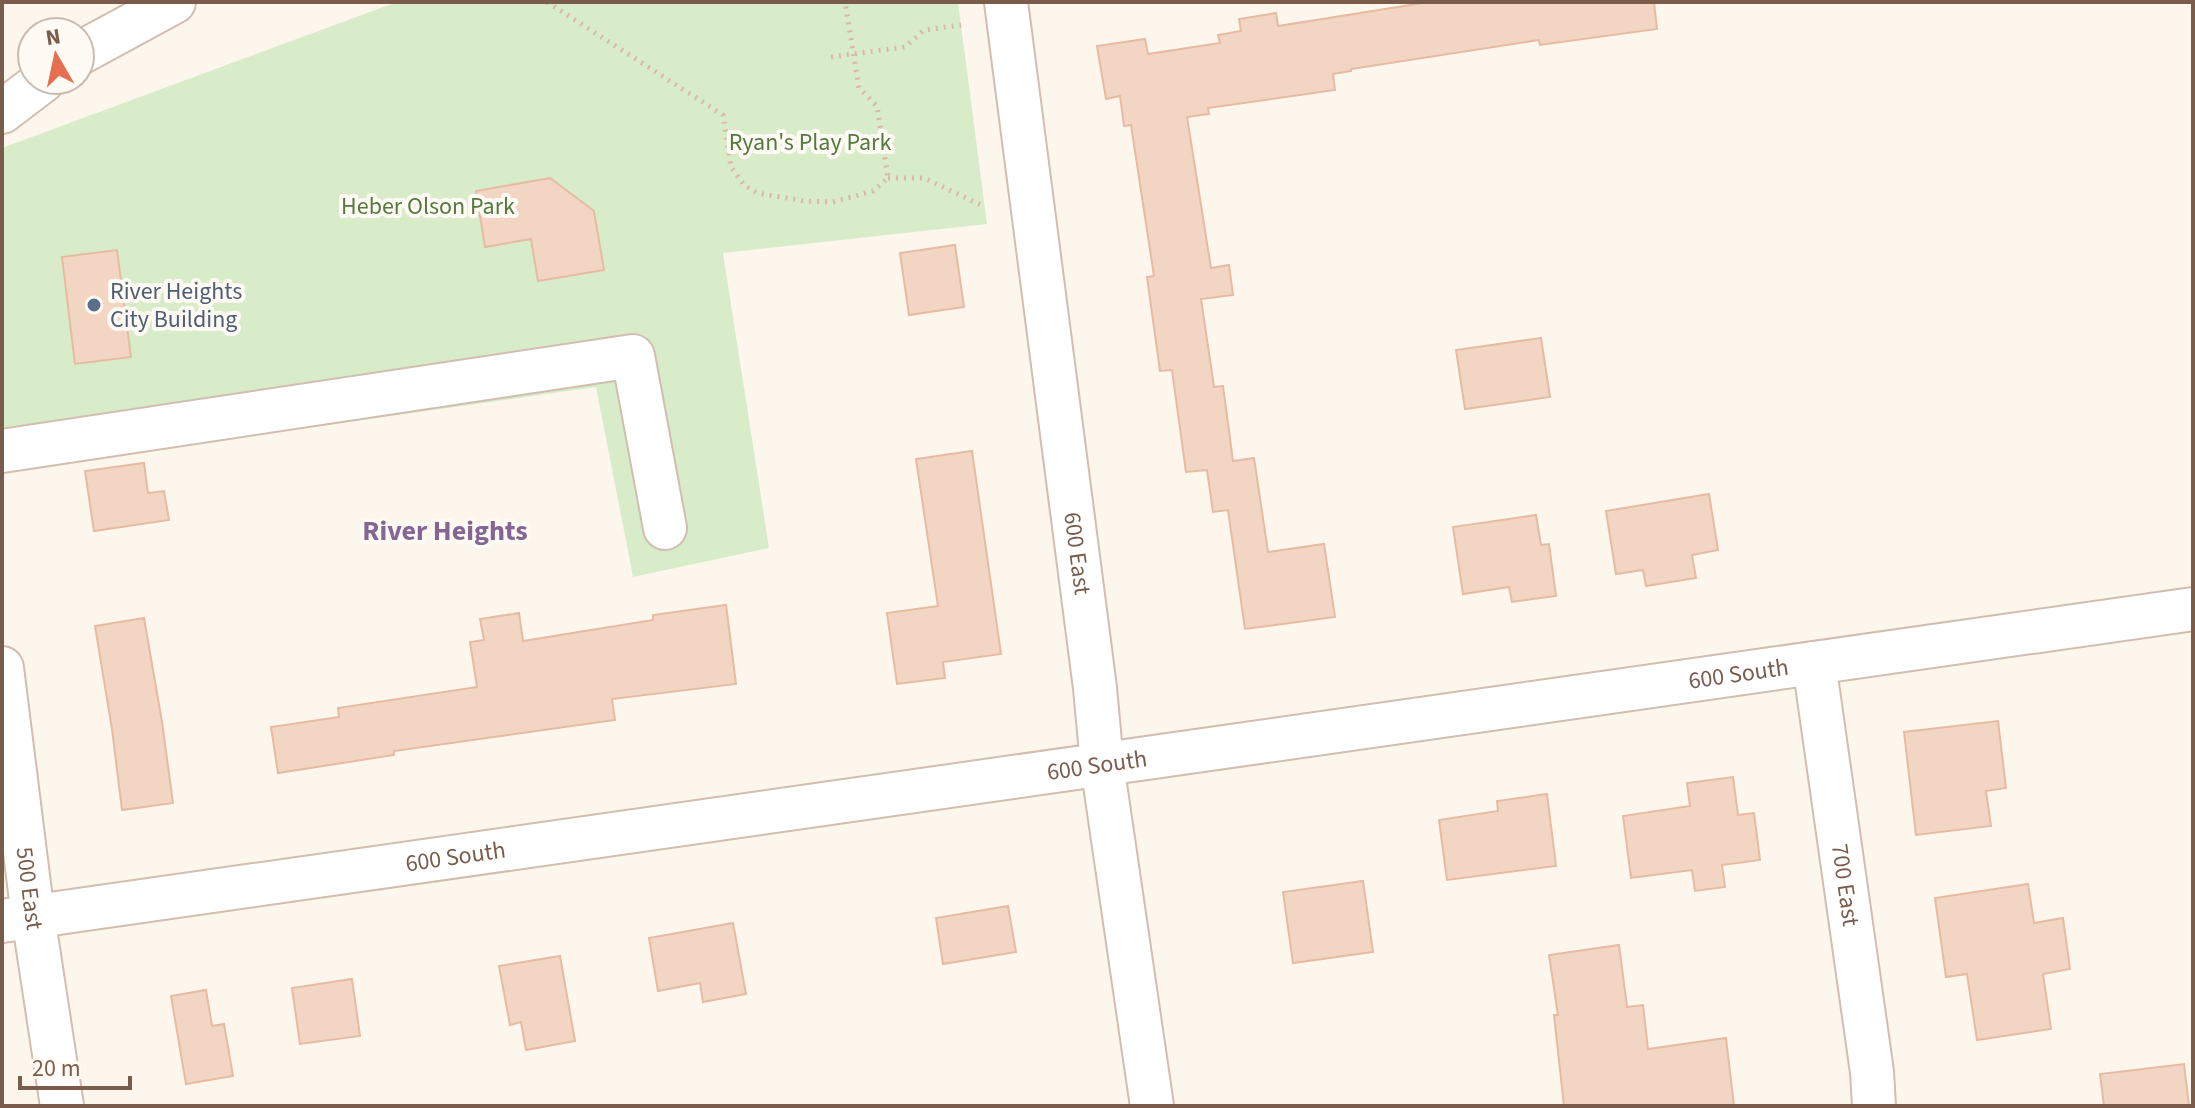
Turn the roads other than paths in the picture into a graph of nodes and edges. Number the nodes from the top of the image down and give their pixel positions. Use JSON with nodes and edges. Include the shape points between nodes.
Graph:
{"nodes":[{"id":1,"x":174,"y":2,"type":"edge"},
{"id":2,"x":1006,"y":2,"type":"edge"},
{"id":3,"x":96,"y":44,"type":"edge"},
{"id":4,"x":23,"y":96,"type":"edge"},
{"id":5,"x":2,"y":112,"type":"edge"},
{"id":6,"x":2,"y":451,"type":"edge"},
{"id":7,"x":665,"y":528,"type":"dead end"},
{"id":8,"x":2193,"y":609,"type":"edge"},
{"id":9,"x":1814,"y":663,"type":"junction"},
{"id":10,"x":2,"y":668,"type":"edge"},
{"id":11,"x":1102,"y":764,"type":"junction"},
{"id":12,"x":18,"y":918,"type":"edge"},
{"id":13,"x":62,"y":1106,"type":"edge"},
{"id":14,"x":1152,"y":1106,"type":"edge"},
{"id":15,"x":1874,"y":1106,"type":"edge"}],
"edges":[{"from":1,"to":3,"type":"street"},
{"from":2,"to":11,"type":"street","name":"600 East"},
{"from":4,"to":5,"type":"street"},
{"from":6,"to":7,"type":"street","via":[[633,356]]},
{"from":8,"to":9,"type":"street","name":"600 South"},
{"from":9,"to":11,"type":"street","name":"600 South"},
{"from":9,"to":15,"type":"street","name":"700 East"},
{"from":10,"to":12,"type":"street","name":"500 East"},
{"from":11,"to":12,"type":"street","name":"600 South"},
{"from":11,"to":14,"type":"street","name":"600 East"},
{"from":12,"to":13,"type":"street","name":"500 East"}]}
